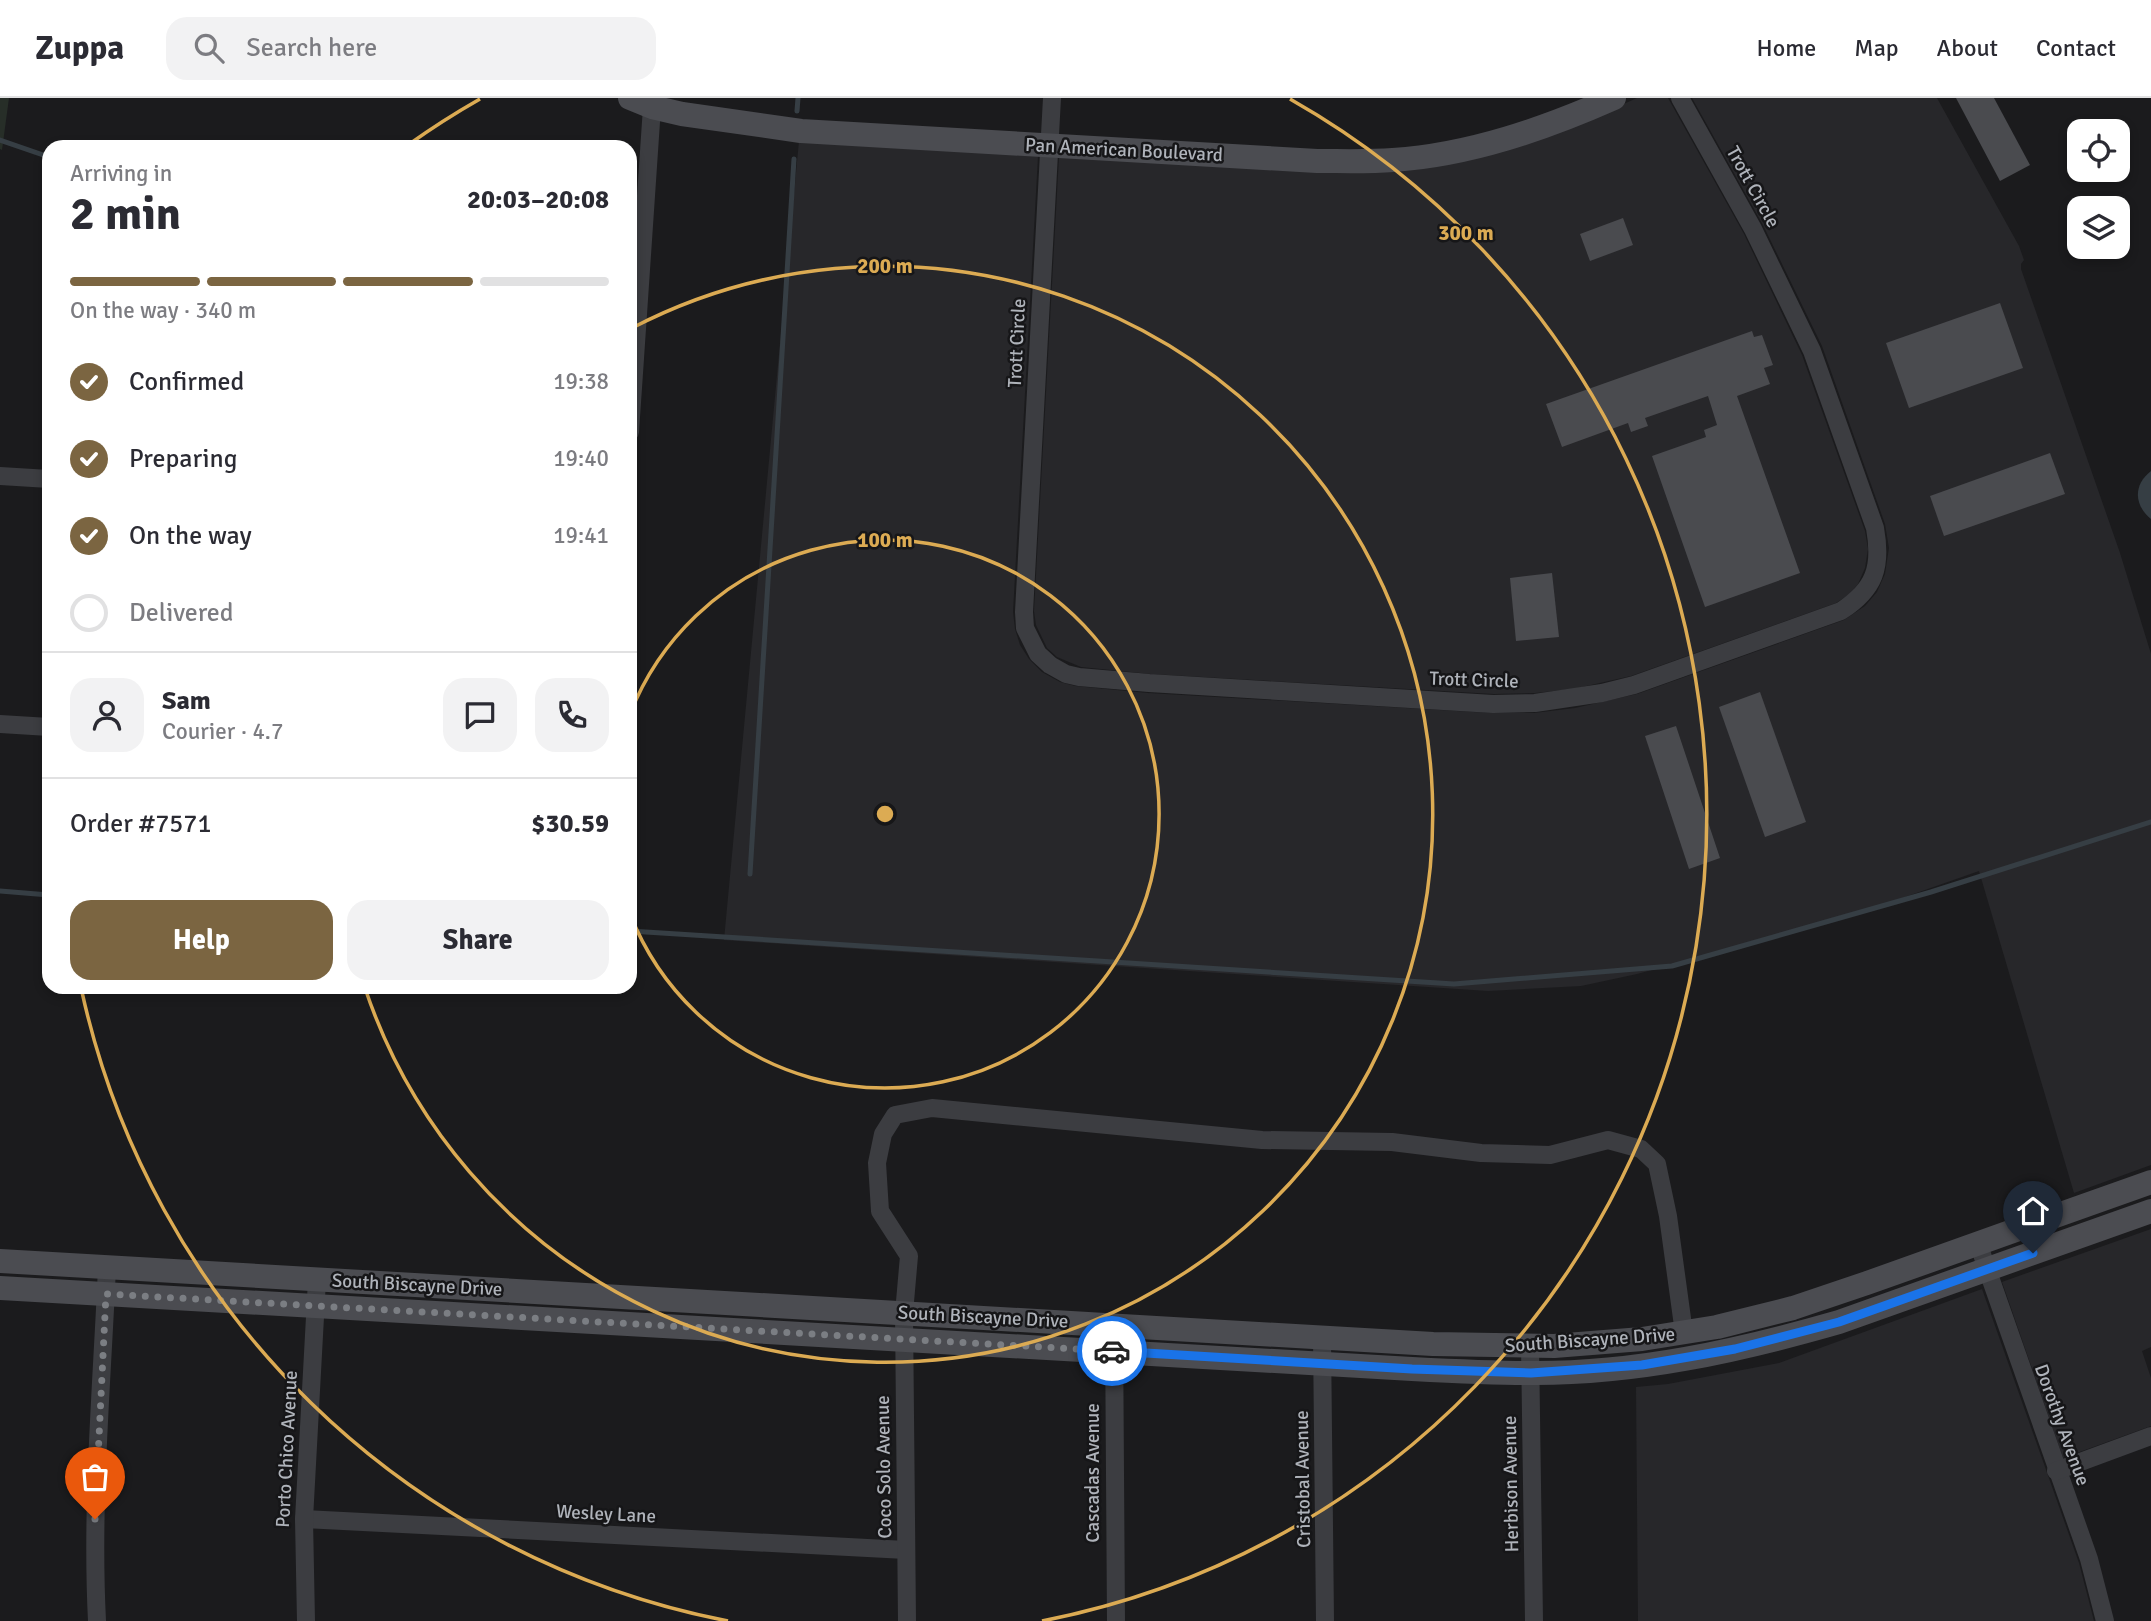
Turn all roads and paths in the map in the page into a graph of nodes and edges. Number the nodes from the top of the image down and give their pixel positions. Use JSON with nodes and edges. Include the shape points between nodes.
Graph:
{"nodes":[{"id":1,"x":1052,"y":98,"type":"edge"},
{"id":2,"x":1614,"y":98,"type":"edge"},
{"id":3,"x":1680,"y":98,"type":"edge"},
{"id":4,"x":641,"y":103,"type":"edge"},
{"id":5,"x":1049,"y":147,"type":"junction"},
{"id":6,"x":637,"y":223,"type":"edge"},
{"id":7,"x":0,"y":476,"type":"edge"},
{"id":8,"x":42,"y":479,"type":"edge"},
{"id":9,"x":0,"y":724,"type":"edge"},
{"id":10,"x":42,"y":727,"type":"edge"},
{"id":11,"x":2151,"y":1182,"type":"edge"},
{"id":12,"x":2151,"y":1211,"type":"edge"},
{"id":13,"x":1978,"y":1243,"type":"junction"},
{"id":14,"x":0,"y":1261,"type":"edge"},
{"id":15,"x":107,"y":1267,"type":"junction"},
{"id":16,"x":1986,"y":1269,"type":"junction"},
{"id":17,"x":317,"y":1279,"type":"junction"},
{"id":18,"x":0,"y":1288,"type":"edge"},
{"id":19,"x":106,"y":1294,"type":"junction"},
{"id":20,"x":316,"y":1306,"type":"junction"},
{"id":21,"x":904,"y":1313,"type":"junction"},
{"id":22,"x":1114,"y":1325,"type":"junction"},
{"id":23,"x":1684,"y":1333,"type":"junction"},
{"id":24,"x":1322,"y":1336,"type":"junction"},
{"id":25,"x":904,"y":1340,"type":"junction"},
{"id":26,"x":1530,"y":1346,"type":"junction"},
{"id":27,"x":1114,"y":1352,"type":"junction"},
{"id":28,"x":1322,"y":1364,"type":"junction"},
{"id":29,"x":1531,"y":1373,"type":"junction"},
{"id":30,"x":2151,"y":1436,"type":"edge"},
{"id":31,"x":2056,"y":1471,"type":"junction"},
{"id":32,"x":304,"y":1520,"type":"junction"},
{"id":33,"x":906,"y":1550,"type":"junction"},
{"id":34,"x":97,"y":1621,"type":"edge"},
{"id":35,"x":306,"y":1621,"type":"edge"},
{"id":36,"x":907,"y":1621,"type":"edge"},
{"id":37,"x":1116,"y":1621,"type":"edge"},
{"id":38,"x":1325,"y":1621,"type":"edge"},
{"id":39,"x":1534,"y":1621,"type":"edge"},
{"id":40,"x":2105,"y":1621,"type":"edge"}],
"edges":[{"from":1,"to":5,"type":"street","name":"Trott Circle"},
{"from":2,"to":5,"type":"street","name":"Pan American Boulevard","via":[[1502,140],[1394,160],[1317,161]]},
{"from":3,"to":5,"type":"street","name":"Trott Circle","via":[[1753,229],[1812,351],[1875,528],[1879,548],[1876,571],[1860,597],[1841,611],[1634,685],[1535,703],[1079,677],[1066,674],[1038,654],[1025,628],[1024,612]]},
{"from":4,"to":5,"type":"street","name":"Pan American Boulevard","via":[[751,126]]},
{"from":4,"to":6,"type":"street"},
{"from":7,"to":8,"type":"street"},
{"from":9,"to":10,"type":"street"},
{"from":11,"to":13,"type":"street","name":"South Biscayne Drive"},
{"from":12,"to":16,"type":"street","name":"South Biscayne Drive"},
{"from":13,"to":16,"type":"street","name":"Dorothy Avenue"},
{"from":13,"to":23,"type":"street","name":"South Biscayne Drive","via":[[1793,1308]]},
{"from":14,"to":15,"type":"street","name":"South Biscayne Drive"},
{"from":15,"to":17,"type":"street","name":"South Biscayne Drive"},
{"from":15,"to":19,"type":"street"},
{"from":16,"to":29,"type":"street","name":"South Biscayne Drive","via":[[1839,1322],[1748,1346],[1642,1365]]},
{"from":16,"to":31,"type":"street","name":"Dorothy Avenue"},
{"from":17,"to":20,"type":"street","name":"Porto Chico Avenue"},
{"from":17,"to":21,"type":"street","name":"South Biscayne Drive"},
{"from":18,"to":19,"type":"street","name":"South Biscayne Drive"},
{"from":19,"to":20,"type":"street","name":"South Biscayne Drive"},
{"from":19,"to":34,"type":"street","via":[[95,1494]]},
{"from":20,"to":25,"type":"street","name":"South Biscayne Drive"},
{"from":20,"to":32,"type":"street","name":"Porto Chico Avenue"},
{"from":21,"to":22,"type":"street","name":"South Biscayne Drive"},
{"from":21,"to":23,"type":"street","name":"Coco Solo Avenue","via":[[909,1256],[880,1211],[877,1163],[883,1134],[895,1115],[932,1108],[1262,1140],[1392,1142],[1481,1153],[1550,1154],[1608,1140],[1641,1149],[1657,1164]]},
{"from":21,"to":25,"type":"street","name":"Coco Solo Avenue"},
{"from":22,"to":24,"type":"street","name":"South Biscayne Drive"},
{"from":22,"to":27,"type":"street","name":"Cascadas Avenue"},
{"from":23,"to":26,"type":"street","name":"South Biscayne Drive"},
{"from":24,"to":26,"type":"street","name":"South Biscayne Drive"},
{"from":24,"to":28,"type":"street","name":"Cristobal Avenue"},
{"from":25,"to":27,"type":"street","name":"South Biscayne Drive"},
{"from":25,"to":33,"type":"street","name":"Coco Solo Avenue"},
{"from":26,"to":29,"type":"street","name":"Herbison Avenue"},
{"from":27,"to":28,"type":"street","name":"South Biscayne Drive"},
{"from":27,"to":37,"type":"street","name":"Cascadas Avenue"},
{"from":28,"to":29,"type":"street","name":"South Biscayne Drive"},
{"from":28,"to":38,"type":"street","name":"Cristobal Avenue"},
{"from":29,"to":39,"type":"street","name":"Herbison Avenue"},
{"from":30,"to":31,"type":"street"},
{"from":31,"to":40,"type":"street","name":"Dorothy Avenue","via":[[2089,1559]]},
{"from":32,"to":33,"type":"street","name":"Wesley Lane"},
{"from":32,"to":35,"type":"street","name":"Porto Chico Avenue"},
{"from":33,"to":36,"type":"street","name":"Coco Solo Avenue"}]}
